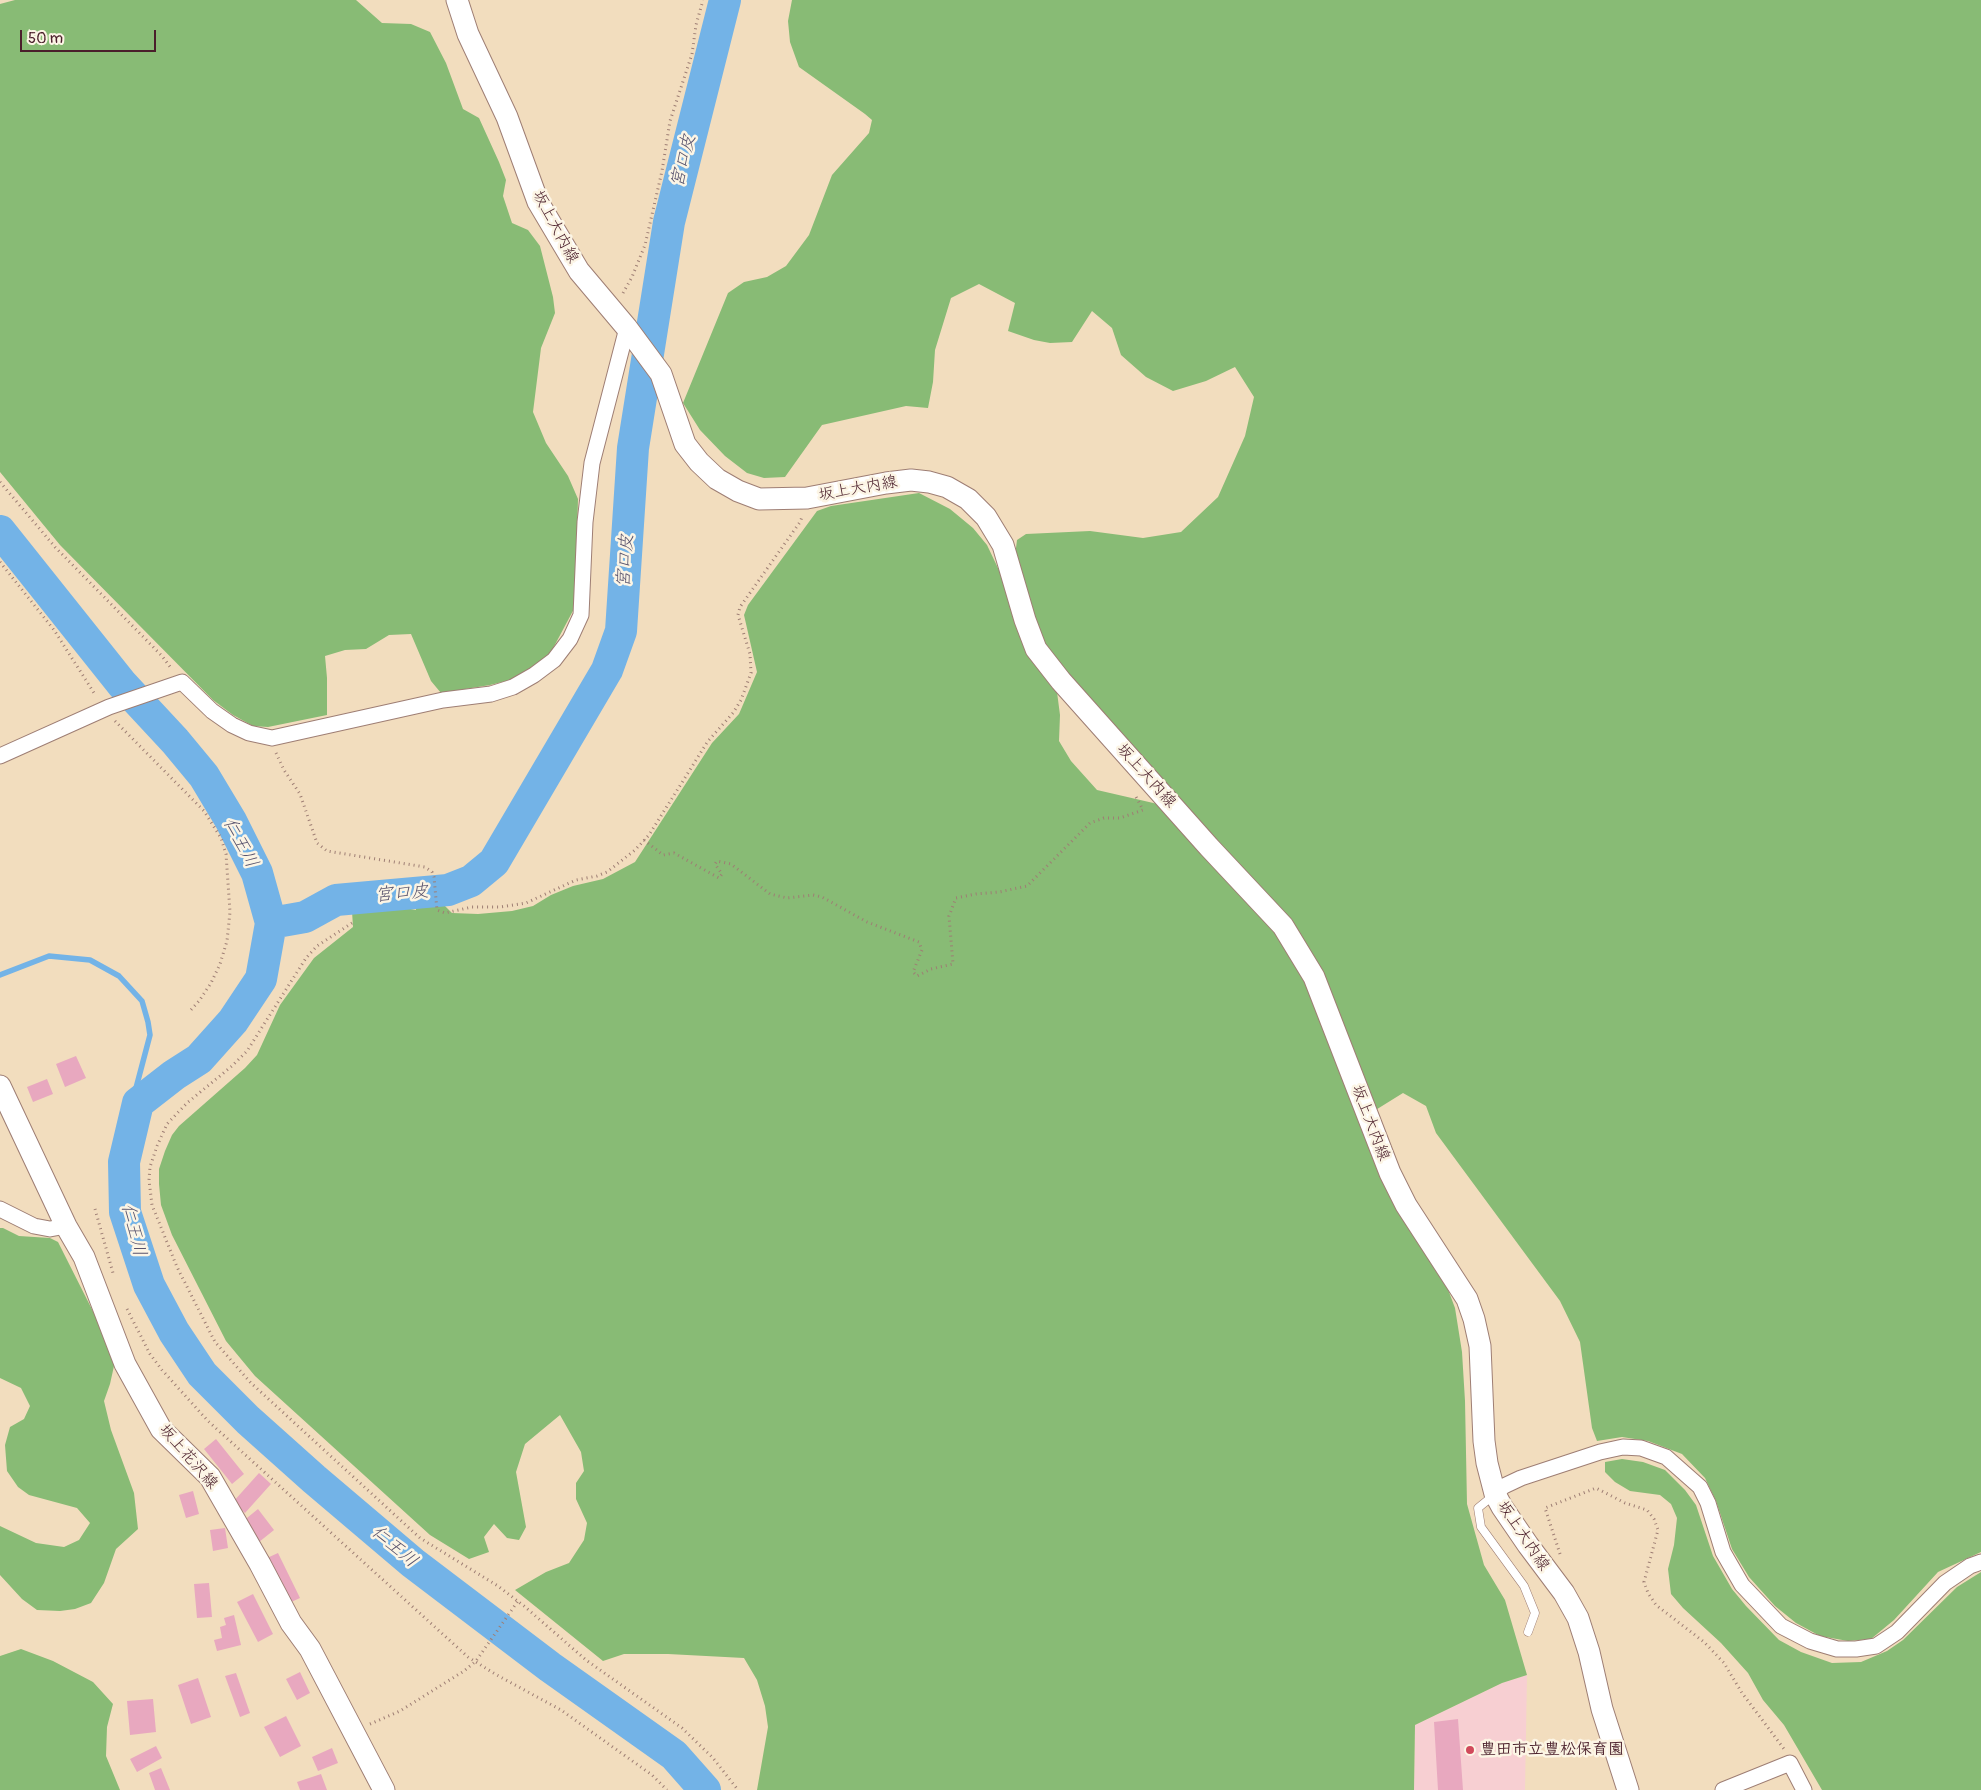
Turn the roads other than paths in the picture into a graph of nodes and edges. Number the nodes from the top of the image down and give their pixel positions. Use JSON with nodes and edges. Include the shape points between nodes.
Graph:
{"nodes":[{"id":1,"x":457,"y":0,"type":"edge"},
{"id":2,"x":631,"y":333,"type":"junction"},
{"id":3,"x":0,"y":756,"type":"edge"},
{"id":4,"x":0,"y":1086,"type":"edge"},
{"id":5,"x":0,"y":1209,"type":"edge"},
{"id":6,"x":66,"y":1226,"type":"junction"},
{"id":7,"x":1495,"y":1494,"type":"junction"},
{"id":8,"x":1981,"y":1562,"type":"edge"},
{"id":9,"x":1528,"y":1632,"type":"dead end"},
{"id":10,"x":1620,"y":1785,"type":"edge"},
{"id":11,"x":384,"y":1790,"type":"edge"},
{"id":12,"x":1723,"y":1790,"type":"edge"},
{"id":13,"x":1804,"y":1790,"type":"edge"}],
"edges":[{"from":1,"to":2,"type":"main road","name":"坂上大内線","via":[[538,202],[578,271]]},
{"from":2,"to":3,"type":"street","via":[[592,462],[584,522],[582,616],[554,660],[534,675],[491,694],[444,700],[272,738],[232,725],[182,682],[107,708]]},
{"from":2,"to":7,"type":"main road","name":"坂上大内線","via":[[660,374],[685,444],[717,479],[738,491],[759,499],[807,498],[911,480],[947,487],[968,499],[986,517],[1003,545],[1036,649],[1151,782],[1283,926],[1314,977],[1390,1173],[1406,1205],[1470,1306],[1480,1346],[1484,1441]]},
{"from":4,"to":6,"type":"main road","name":"坂上花沢線"},
{"from":5,"to":6,"type":"street","via":[[34,1226],[50,1229]]},
{"from":6,"to":11,"type":"main road","name":"坂上花沢線","via":[[84,1257],[125,1364],[161,1429],[210,1477],[291,1623],[310,1649]]},
{"from":7,"to":8,"type":"street","via":[[1521,1478],[1622,1447],[1641,1448],[1666,1457],[1700,1487],[1723,1552],[1742,1585],[1781,1626],[1810,1641],[1838,1649],[1876,1646],[1897,1632],[1945,1583]]},
{"from":7,"to":9,"type":"lane","via":[[1478,1508],[1481,1527],[1524,1586],[1535,1613]]},
{"from":7,"to":10,"type":"main road","name":"坂上大内線","via":[[1578,1618]]},
{"from":12,"to":13,"type":"street","via":[[1790,1763]]}]}
